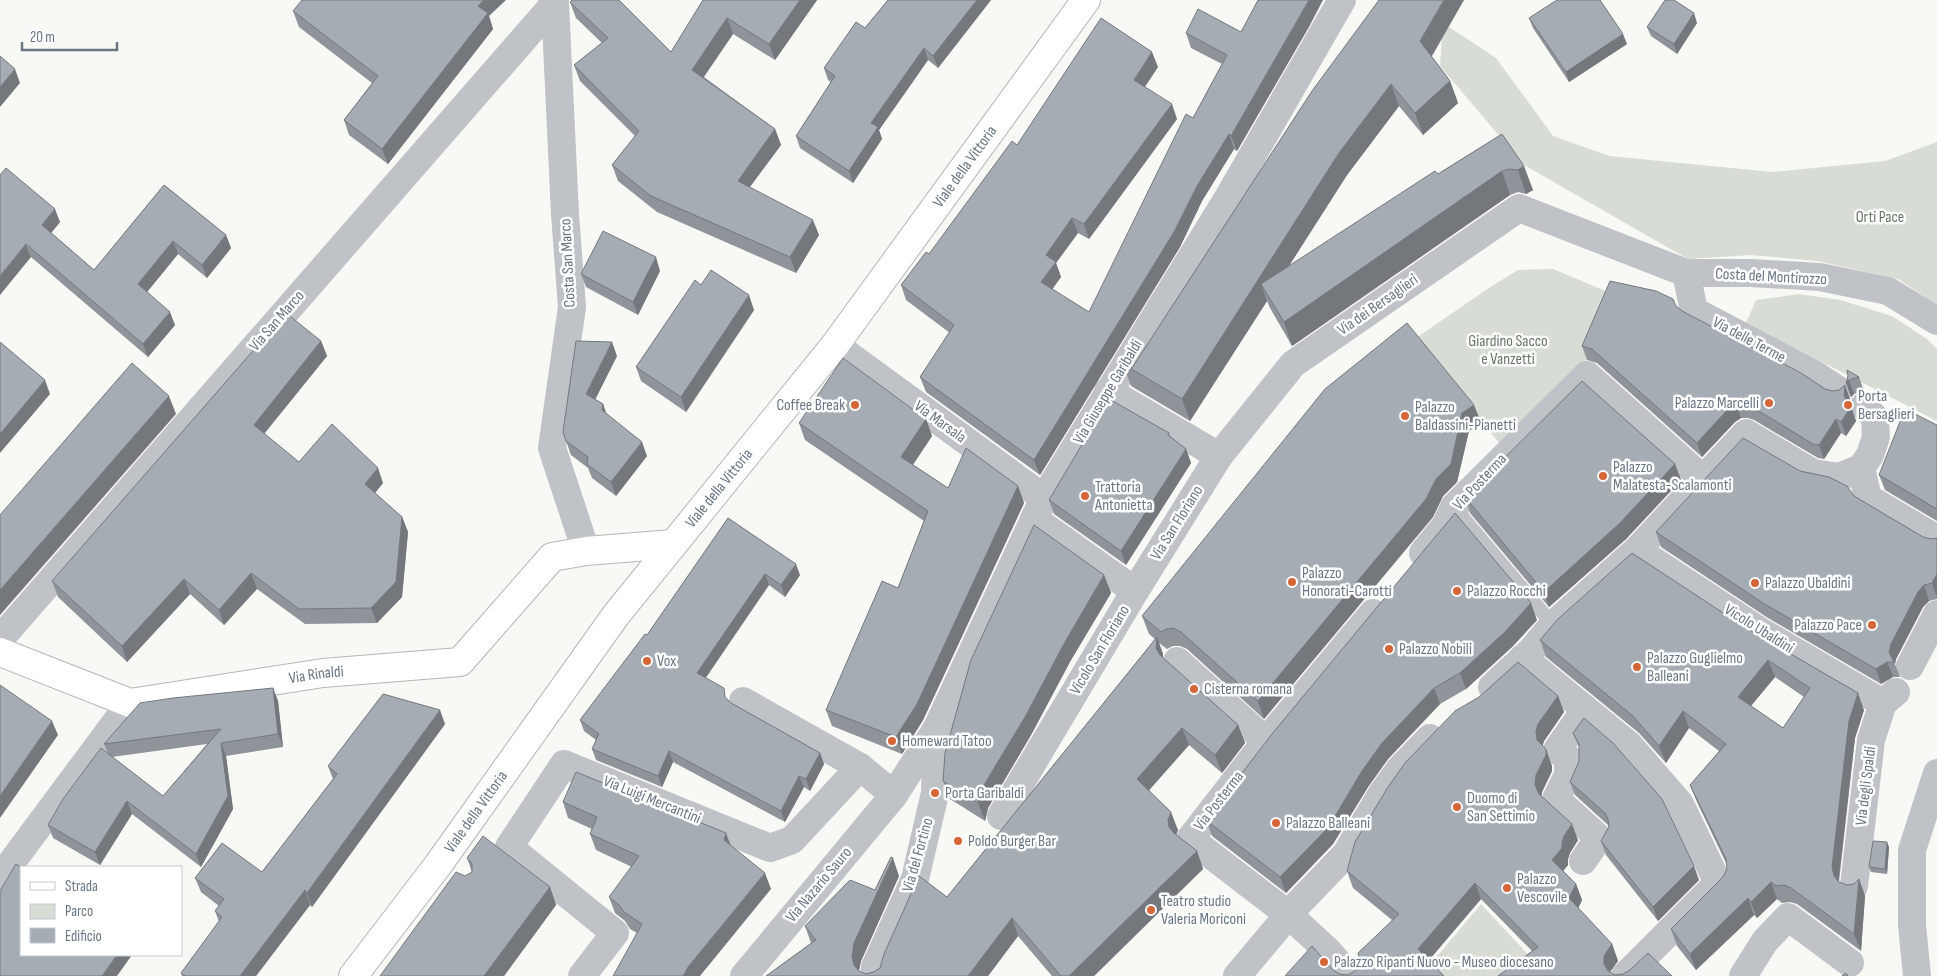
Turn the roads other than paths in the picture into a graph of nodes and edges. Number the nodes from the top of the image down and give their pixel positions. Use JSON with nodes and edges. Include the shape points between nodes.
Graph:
{"nodes":[{"id":1,"x":1086,"y":0,"type":"edge"},
{"id":2,"x":1342,"y":0,"type":"edge"},
{"id":3,"x":553,"y":2,"type":"edge"},
{"id":4,"x":1686,"y":273,"type":"junction"},
{"id":5,"x":1937,"y":321,"type":"edge"},
{"id":6,"x":835,"y":346,"type":"junction"},
{"id":7,"x":1838,"y":390,"type":"edge"},
{"id":8,"x":1108,"y":391,"type":"junction"},
{"id":9,"x":1864,"y":406,"type":"dead end"},
{"id":10,"x":1219,"y":456,"type":"junction"},
{"id":11,"x":1861,"y":468,"type":"junction"},
{"id":12,"x":1703,"y":479,"type":"junction"},
{"id":13,"x":1034,"y":500,"type":"junction"},
{"id":14,"x":1454,"y":507,"type":"junction"},
{"id":15,"x":1937,"y":540,"type":"edge"},
{"id":16,"x":673,"y":544,"type":"junction"},
{"id":17,"x":1637,"y":550,"type":"junction"},
{"id":18,"x":586,"y":551,"type":"junction"},
{"id":19,"x":1135,"y":591,"type":"junction"},
{"id":20,"x":1937,"y":614,"type":"edge"},
{"id":21,"x":1553,"y":625,"type":"junction"},
{"id":22,"x":0,"y":638,"type":"edge"},
{"id":23,"x":0,"y":652,"type":"edge"},
{"id":24,"x":1524,"y":658,"type":"junction"},
{"id":25,"x":1177,"y":661,"type":"dead end"},
{"id":26,"x":1910,"y":666,"type":"dead end"},
{"id":27,"x":1890,"y":697,"type":"joint"},
{"id":28,"x":743,"y":701,"type":"dead end"},
{"id":29,"x":1475,"y":702,"type":"edge"},
{"id":30,"x":130,"y":703,"type":"junction"},
{"id":31,"x":1585,"y":710,"type":"junction"},
{"id":32,"x":1444,"y":722,"type":"edge"},
{"id":33,"x":937,"y":728,"type":"junction"},
{"id":34,"x":1266,"y":741,"type":"junction"},
{"id":35,"x":860,"y":766,"type":"junction"},
{"id":36,"x":1937,"y":773,"type":"edge"},
{"id":37,"x":894,"y":795,"type":"junction"},
{"id":38,"x":1000,"y":816,"type":"dead end"},
{"id":39,"x":1583,"y":861,"type":"dead end"},
{"id":40,"x":0,"y":878,"type":"edge"},
{"id":41,"x":1854,"y":886,"type":"edge"},
{"id":42,"x":1291,"y":911,"type":"junction"},
{"id":43,"x":1852,"y":963,"type":"edge"},
{"id":44,"x":353,"y":976,"type":"edge"},
{"id":45,"x":582,"y":976,"type":"edge"},
{"id":46,"x":744,"y":976,"type":"edge"},
{"id":47,"x":874,"y":976,"type":"edge"},
{"id":48,"x":1237,"y":976,"type":"edge"},
{"id":49,"x":1350,"y":976,"type":"edge"},
{"id":50,"x":1625,"y":976,"type":"edge"},
{"id":51,"x":1743,"y":976,"type":"edge"},
{"id":52,"x":1917,"y":976,"type":"edge"}],
"edges":[{"from":1,"to":6,"type":"main road","name":"Viale della Vittoria"},
{"from":2,"to":8,"type":"street","name":"Via Giuseppe Garibaldi","via":[[1229,196]]},
{"from":3,"to":18,"type":"street","name":"Costa San Marco","via":[[572,307],[552,448]]},
{"from":3,"to":22,"type":"street","name":"Via San Marco"},
{"from":4,"to":5,"type":"street","name":"Costa del Montirozzo","via":[[1820,277],[1888,291]]},
{"from":4,"to":7,"type":"street","name":"Via delle Terme","via":[[1694,311]]},
{"from":4,"to":10,"type":"street","name":"Via dei Bersaglieri","via":[[1519,208],[1293,364]]},
{"from":6,"to":13,"type":"street","name":"Via Marsala"},
{"from":6,"to":16,"type":"main road","name":"Viale della Vittoria"},
{"from":8,"to":10,"type":"street"},
{"from":8,"to":13,"type":"street","name":"Via Giuseppe Garibaldi"},
{"from":9,"to":11,"type":"street","via":[[1875,418],[1876,437]]},
{"from":10,"to":19,"type":"street","name":"Via San Floriano"},
{"from":11,"to":12,"type":"street","via":[[1839,477],[1813,473],[1746,432]]},
{"from":11,"to":15,"type":"street","via":[[1868,498]]},
{"from":12,"to":14,"type":"street","name":"Via Posterma","via":[[1586,375]]},
{"from":12,"to":17,"type":"street"},
{"from":13,"to":19,"type":"street","name":"Vicolo San Floriano"},
{"from":13,"to":33,"type":"street","name":"Via Giuseppe Garibaldi"},
{"from":14,"to":21,"type":"lane"},
{"from":14,"to":34,"type":"street","name":"Via Posterma","via":[[1446,525]]},
{"from":16,"to":18,"type":"main road","name":"Via Rinaldi"},
{"from":16,"to":44,"type":"main road","name":"Viale della Vittoria","via":[[616,616],[442,868]]},
{"from":17,"to":21,"type":"street"},
{"from":17,"to":27,"type":"street","name":"Vicolo Ubaldini","via":[[1760,631]]},
{"from":18,"to":30,"type":"main road","name":"Via Rinaldi","via":[[552,557],[460,662],[323,673]]},
{"from":19,"to":38,"type":"street","name":"Vicolo San Floriano"},
{"from":20,"to":26,"type":"street"},
{"from":21,"to":24,"type":"street"},
{"from":23,"to":30,"type":"main road"},
{"from":24,"to":29,"type":"street"},
{"from":24,"to":31,"type":"street"},
{"from":25,"to":34,"type":"street"},
{"from":27,"to":41,"type":"street","name":"Via degli Spaldi","via":[[1871,740]]},
{"from":28,"to":35,"type":"street"},
{"from":30,"to":40,"type":"street"},
{"from":31,"to":39,"type":"street","via":[[1557,750],[1568,758],[1568,775],[1556,799],[1599,838]]},
{"from":31,"to":50,"type":"street","via":[[1629,745],[1680,804],[1718,883]]},
{"from":32,"to":42,"type":"street","via":[[1399,770],[1346,854]]},
{"from":33,"to":37,"type":"street","name":"Via Giuseppe Garibaldi"},
{"from":33,"to":47,"type":"street","name":"Via del Fortino","via":[[935,794],[915,879],[875,967]]},
{"from":34,"to":42,"type":"street","name":"Via Posterma","via":[[1190,839]]},
{"from":35,"to":37,"type":"street"},
{"from":35,"to":45,"type":"street","name":"Via Luigi Mercantini","via":[[792,840],[770,848],[564,764],[509,847],[615,933]]},
{"from":36,"to":52,"type":"street","via":[[1912,850],[1912,925]]},
{"from":37,"to":46,"type":"street","name":"Via Nazario Sauro"},
{"from":42,"to":48,"type":"street"},
{"from":42,"to":49,"type":"street"},
{"from":43,"to":51,"type":"street","via":[[1788,918],[1765,941]]}]}
